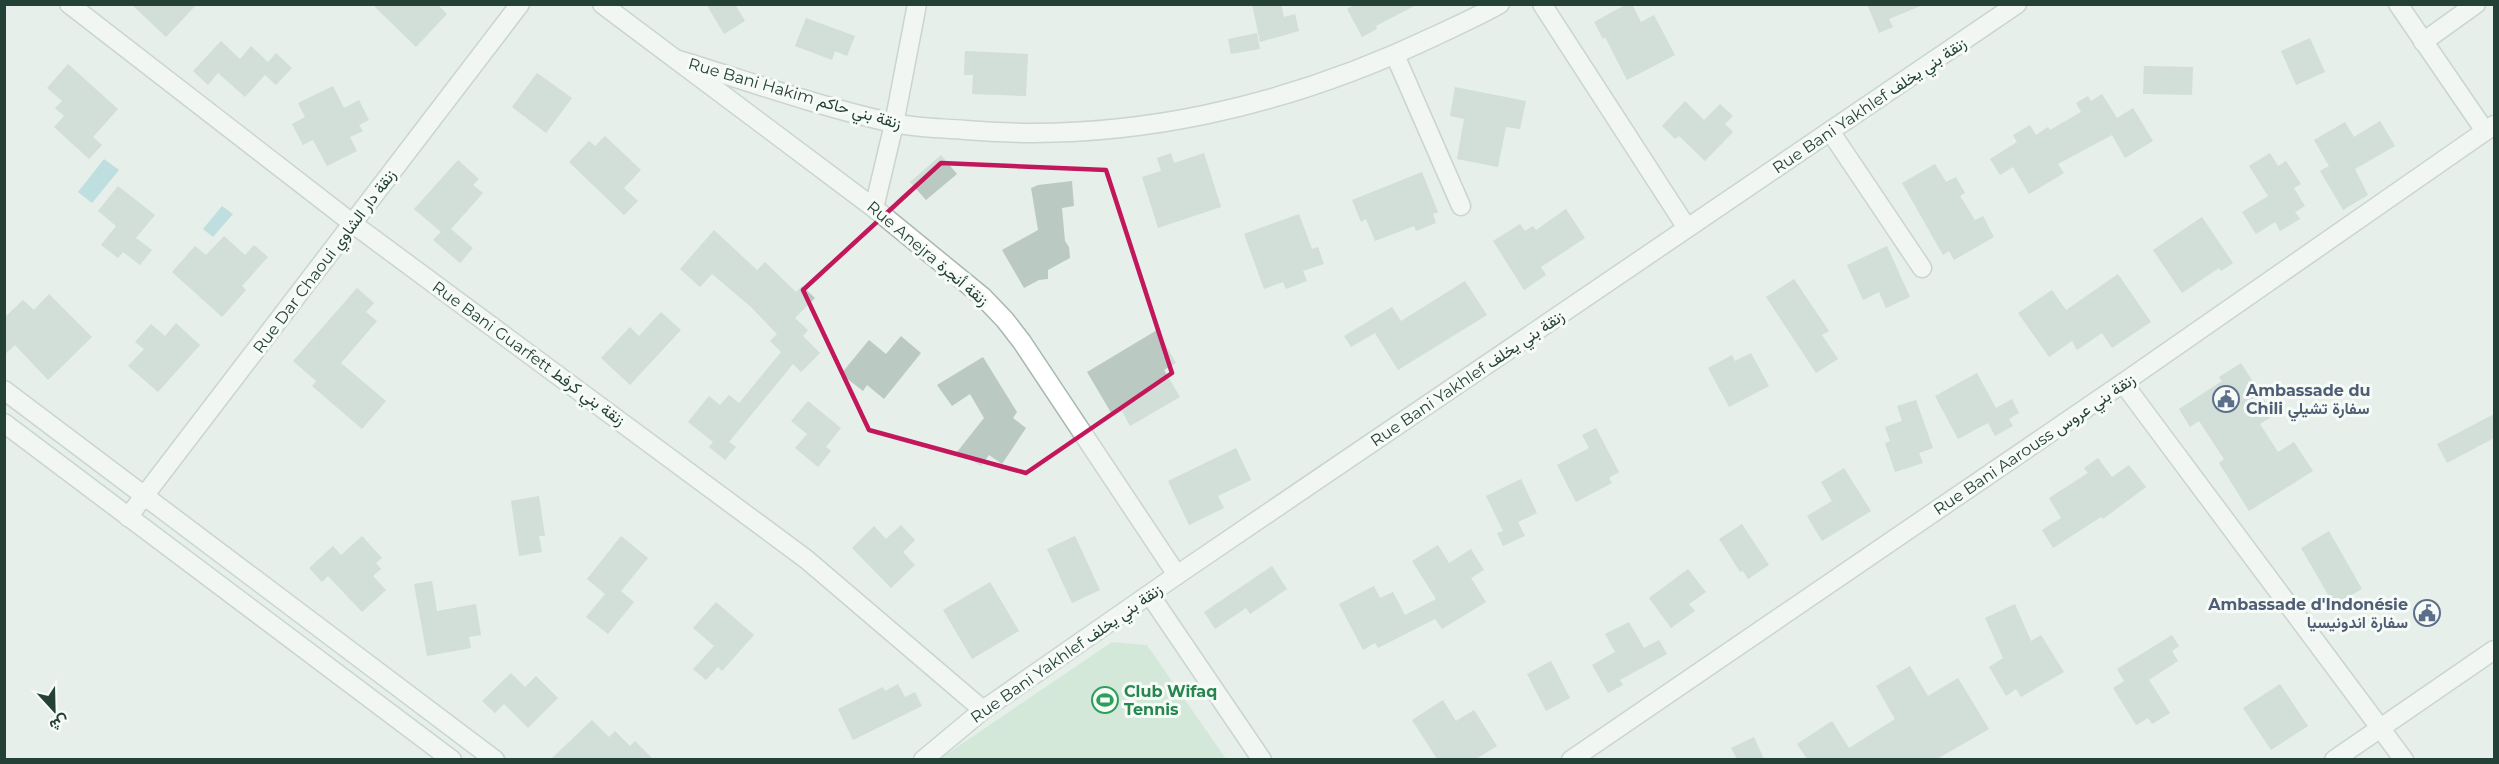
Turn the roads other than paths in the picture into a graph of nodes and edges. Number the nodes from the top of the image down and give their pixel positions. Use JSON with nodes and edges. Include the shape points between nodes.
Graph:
{"nodes":[{"id":1,"x":69,"y":4,"type":"edge"},
{"id":2,"x":520,"y":4,"type":"edge"},
{"id":3,"x":602,"y":4,"type":"edge"},
{"id":4,"x":917,"y":4,"type":"edge"},
{"id":5,"x":1500,"y":4,"type":"edge"},
{"id":6,"x":1542,"y":4,"type":"edge"},
{"id":7,"x":2017,"y":4,"type":"edge"},
{"id":8,"x":2398,"y":4,"type":"edge"},
{"id":9,"x":2476,"y":4,"type":"edge"},
{"id":10,"x":2423,"y":42,"type":"junction"},
{"id":11,"x":1395,"y":55,"type":"junction"},
{"id":12,"x":679,"y":60,"type":"junction"},
{"id":13,"x":894,"y":124,"type":"junction"},
{"id":14,"x":2490,"y":128,"type":"edge"},
{"id":15,"x":1830,"y":131,"type":"junction"},
{"id":16,"x":1461,"y":206,"type":"dead end"},
{"id":17,"x":874,"y":208,"type":"junction"},
{"id":18,"x":352,"y":223,"type":"junction"},
{"id":19,"x":1687,"y":228,"type":"junction"},
{"id":20,"x":1922,"y":268,"type":"dead end"},
{"id":21,"x":2123,"y":383,"type":"junction"},
{"id":22,"x":4,"y":390,"type":"edge"},
{"id":23,"x":4,"y":423,"type":"edge"},
{"id":24,"x":144,"y":496,"type":"junction"},
{"id":25,"x":128,"y":517,"type":"junction"},
{"id":26,"x":1177,"y":575,"type":"junction"},
{"id":27,"x":1150,"y":595,"type":"junction"},
{"id":28,"x":2494,"y":650,"type":"edge"},
{"id":29,"x":983,"y":710,"type":"junction"},
{"id":30,"x":2381,"y":728,"type":"junction"},
{"id":31,"x":452,"y":759,"type":"edge"},
{"id":32,"x":495,"y":759,"type":"edge"},
{"id":33,"x":923,"y":759,"type":"edge"},
{"id":34,"x":1262,"y":759,"type":"edge"},
{"id":35,"x":1571,"y":759,"type":"edge"},
{"id":36,"x":2334,"y":759,"type":"edge"},
{"id":37,"x":2404,"y":759,"type":"edge"}],
"edges":[{"from":1,"to":18,"type":"street","name":"Rue Bani Guarfett زنقة بني كرفط"},
{"from":2,"to":18,"type":"street","name":"Rue Dar Chaoui زنقة دار الشاوي"},
{"from":3,"to":12,"type":"street","name":"Rue Anejra زنقة أنجرة"},
{"from":4,"to":13,"type":"street"},
{"from":5,"to":11,"type":"street","name":"Rue Bani Hakim زنقة بني حاكم"},
{"from":6,"to":19,"type":"street"},
{"from":7,"to":15,"type":"street","name":"Rue Bani Yakhlef زنقة بني يخلف"},
{"from":8,"to":10,"type":"street"},
{"from":9,"to":10,"type":"street"},
{"from":10,"to":14,"type":"street"},
{"from":11,"to":13,"type":"street","name":"Rue Bani Hakim زنقة بني حاكم","via":[[1291,94],[1174,122],[1052,134]]},
{"from":11,"to":16,"type":"street"},
{"from":12,"to":13,"type":"street","name":"Rue Bani Hakim زنقة بني حاكم"},
{"from":12,"to":17,"type":"street","name":"Rue Anejra زنقة أنجرة"},
{"from":13,"to":17,"type":"street"},
{"from":14,"to":21,"type":"street","name":"Rue Bani Aarouss زنقة بني عروس"},
{"from":15,"to":19,"type":"street","name":"Rue Bani Yakhlef زنقة بني يخلف"},
{"from":15,"to":20,"type":"street"},
{"from":17,"to":26,"type":"street","name":"Rue Anejra زنقة أنجرة","via":[[983,297],[1005,320]]},
{"from":18,"to":24,"type":"street","name":"Rue Dar Chaoui زنقة دار الشاوي"},
{"from":18,"to":29,"type":"street","name":"Rue Bani Guarfett زنقة بني كرفط","via":[[806,559]]},
{"from":19,"to":26,"type":"street","name":"Rue Bani Yakhlef زنقة بني يخلف"},
{"from":21,"to":30,"type":"street"},
{"from":21,"to":35,"type":"street","name":"Rue Bani Aarouss زنقة بني عروس"},
{"from":22,"to":24,"type":"street"},
{"from":23,"to":25,"type":"street"},
{"from":24,"to":25,"type":"street","name":"Rue Dar Chaoui زنقة دار الشاوي"},
{"from":24,"to":32,"type":"street"},
{"from":25,"to":31,"type":"street"},
{"from":26,"to":27,"type":"street","name":"Rue Bani Yakhlef زنقة بني يخلف"},
{"from":27,"to":29,"type":"street","name":"Rue Bani Yakhlef زنقة بني يخلف"},
{"from":27,"to":34,"type":"street"},
{"from":28,"to":30,"type":"street"},
{"from":29,"to":33,"type":"street","name":"Rue Bani Yakhlef زنقة بني يخلف"},
{"from":30,"to":36,"type":"street"},
{"from":30,"to":37,"type":"street"}]}
